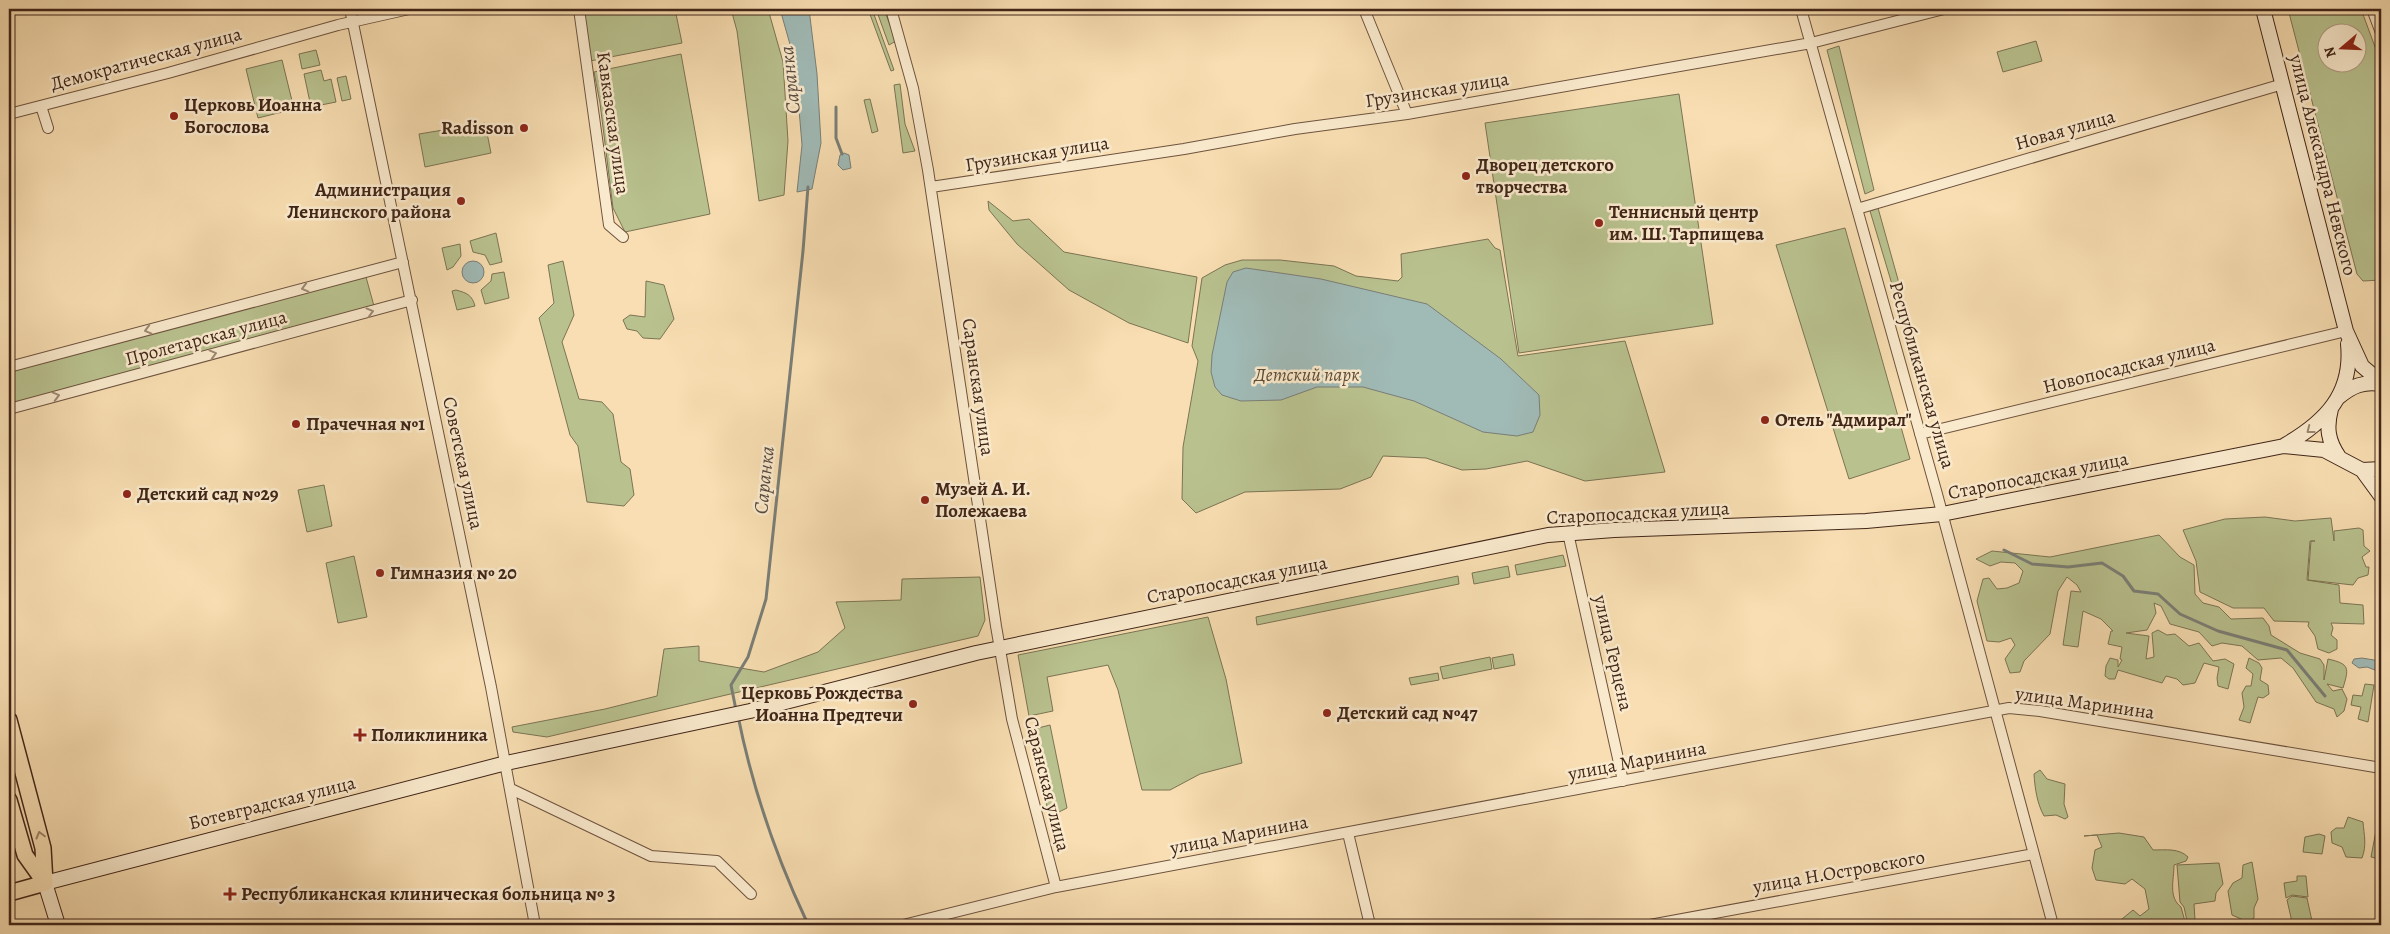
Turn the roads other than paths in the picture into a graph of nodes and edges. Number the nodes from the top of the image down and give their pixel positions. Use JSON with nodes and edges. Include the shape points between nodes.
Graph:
{"nodes":[{"id":1,"x":350,"y":9,"type":"edge"},
{"id":2,"x":409,"y":9,"type":"edge"},
{"id":3,"x":579,"y":9,"type":"edge"},
{"id":4,"x":891,"y":9,"type":"edge"},
{"id":5,"x":1364,"y":9,"type":"edge"},
{"id":6,"x":1801,"y":9,"type":"edge"},
{"id":7,"x":1944,"y":9,"type":"edge"},
{"id":8,"x":2263,"y":9,"type":"edge"},
{"id":9,"x":2372,"y":9,"type":"edge"},
{"id":10,"x":353,"y":21,"type":"junction"},
{"id":11,"x":2381,"y":34,"type":"edge"},
{"id":12,"x":1811,"y":43,"type":"junction"},
{"id":13,"x":2283,"y":84,"type":"junction"},
{"id":14,"x":41,"y":106,"type":"junction"},
{"id":15,"x":9,"y":114,"type":"edge"},
{"id":16,"x":1406,"y":114,"type":"junction"},
{"id":17,"x":48,"y":128,"type":"dead end"},
{"id":18,"x":931,"y":187,"type":"junction"},
{"id":19,"x":1857,"y":209,"type":"junction"},
{"id":20,"x":623,"y":237,"type":"dead end"},
{"id":21,"x":403,"y":262,"type":"junction"},
{"id":22,"x":412,"y":300,"type":"junction"},
{"id":23,"x":2346,"y":331,"type":"junction"},
{"id":24,"x":9,"y":367,"type":"edge"},
{"id":25,"x":2381,"y":383,"type":"edge"},
{"id":26,"x":2335,"y":403,"type":"junction"},
{"id":27,"x":9,"y":409,"type":"edge"},
{"id":28,"x":1920,"y":434,"type":"junction"},
{"id":29,"x":2284,"y":446,"type":"junction"},
{"id":30,"x":2339,"y":457,"type":"junction"},
{"id":31,"x":2381,"y":469,"type":"edge"},
{"id":32,"x":2362,"y":470,"type":"junction"},
{"id":33,"x":2381,"y":496,"type":"edge"},
{"id":34,"x":1942,"y":514,"type":"junction"},
{"id":35,"x":1568,"y":533,"type":"junction"},
{"id":36,"x":999,"y":648,"type":"junction"},
{"id":37,"x":1995,"y":711,"type":"junction"},
{"id":38,"x":9,"y":720,"type":"edge"},
{"id":39,"x":506,"y":763,"type":"junction"},
{"id":40,"x":2381,"y":768,"type":"edge"},
{"id":41,"x":1623,"y":781,"type":"junction"},
{"id":42,"x":511,"y":789,"type":"junction"},
{"id":43,"x":9,"y":800,"type":"edge"},
{"id":44,"x":1348,"y":833,"type":"junction"},
{"id":45,"x":2034,"y":854,"type":"junction"},
{"id":46,"x":45,"y":883,"type":"junction"},
{"id":47,"x":1056,"y":887,"type":"junction"},
{"id":48,"x":9,"y":893,"type":"edge"},
{"id":49,"x":751,"y":894,"type":"dead end"},
{"id":50,"x":58,"y":925,"type":"edge"},
{"id":51,"x":535,"y":925,"type":"edge"},
{"id":52,"x":903,"y":925,"type":"edge"},
{"id":53,"x":1370,"y":925,"type":"edge"},
{"id":54,"x":1650,"y":925,"type":"edge"},
{"id":55,"x":2053,"y":925,"type":"edge"}],
"edges":[{"from":1,"to":10,"type":"street","name":"Советская улица"},
{"from":2,"to":10,"type":"street","name":"Демократическая улица"},
{"from":3,"to":20,"type":"street","name":"Кавказская улица","via":[[609,225]]},
{"from":4,"to":18,"type":"street","name":"Саранская улица","via":[[913,88]]},
{"from":5,"to":16,"type":"street"},
{"from":6,"to":12,"type":"street","name":"Республиканская улица"},
{"from":7,"to":12,"type":"street","name":"Грузинская улица"},
{"from":8,"to":13,"type":"main road","name":"улица Александра Невского"},
{"from":9,"to":11,"type":"street"},
{"from":10,"to":14,"type":"street","name":"Демократическая улица"},
{"from":10,"to":21,"type":"street","name":"Советская улица"},
{"from":12,"to":16,"type":"street","name":"Грузинская улица"},
{"from":12,"to":19,"type":"street","name":"Республиканская улица"},
{"from":13,"to":19,"type":"street","name":"Новая улица"},
{"from":13,"to":23,"type":"main road","name":"улица Александра Невского"},
{"from":14,"to":15,"type":"street","name":"Демократическая улица"},
{"from":14,"to":17,"type":"street"},
{"from":16,"to":18,"type":"street","name":"Грузинская улица"},
{"from":18,"to":36,"type":"street","name":"Саранская улица"},
{"from":19,"to":28,"type":"street","name":"Республиканская улица"},
{"from":21,"to":22,"type":"street","name":"Советская улица"},
{"from":21,"to":24,"type":"street","name":"Пролетарская улица","one_way":true},
{"from":27,"to":22,"type":"street","name":"Пролетарская улица","one_way":true},
{"from":22,"to":39,"type":"street","name":"Советская улица"},
{"from":23,"to":25,"type":"main road","via":[[2362,366]]},
{"from":23,"to":26,"type":"main road","via":[[2348,374]]},
{"from":23,"to":28,"type":"street","name":"Новопосадская улица"},
{"from":25,"to":26,"type":"main road","via":[[2361,384],[2349,389]]},
{"from":26,"to":29,"type":"main road","one_way":true,"via":[[2307,432]]},
{"from":26,"to":30,"type":"main road","via":[[2328,421],[2328,434]]},
{"from":28,"to":34,"type":"street","name":"Республиканская улица"},
{"from":29,"to":30,"type":"main road","via":[[2312,447]]},
{"from":29,"to":34,"type":"main road","name":"Старопосадская улица"},
{"from":30,"to":32,"type":"main road"},
{"from":31,"to":32,"type":"main road"},
{"from":32,"to":33,"type":"main road"},
{"from":34,"to":35,"type":"main road","name":"Старопосадская улица","via":[[1866,521]]},
{"from":34,"to":37,"type":"street","name":"Республиканская улица"},
{"from":35,"to":36,"type":"main road","name":"Старопосадская улица"},
{"from":35,"to":41,"type":"street","name":"улица Герцена"},
{"from":36,"to":39,"type":"main road","name":"Ботевградская улица","via":[[750,710]]},
{"from":36,"to":47,"type":"street","name":"Саранская улица","via":[[1018,743]]},
{"from":37,"to":40,"type":"street","name":"улица Маринина","via":[[2018,708]]},
{"from":37,"to":41,"type":"street","name":"улица Маринина"},
{"from":37,"to":45,"type":"street","name":"Республиканская улица"},
{"from":46,"to":38,"type":"main road","one_way":true,"via":[[43,848]]},
{"from":39,"to":42,"type":"street","name":"Советская улица"},
{"from":39,"to":46,"type":"main road","name":"Ботевградская улица"},
{"from":41,"to":44,"type":"street","name":"улица Маринина"},
{"from":42,"to":49,"type":"street","via":[[651,856],[717,861]]},
{"from":42,"to":51,"type":"street","name":"Советская улица"},
{"from":43,"to":46,"type":"main road","via":[[24,855]]},
{"from":44,"to":47,"type":"street","name":"улица Маринина"},
{"from":44,"to":53,"type":"street"},
{"from":45,"to":54,"type":"street","name":"улица Н.Островского"},
{"from":45,"to":55,"type":"street","name":"Республиканская улица"},
{"from":46,"to":48,"type":"main road","name":"Ботевградская улица"},
{"from":46,"to":50,"type":"main road"},
{"from":47,"to":52,"type":"street","name":"улица Маринина"}]}
